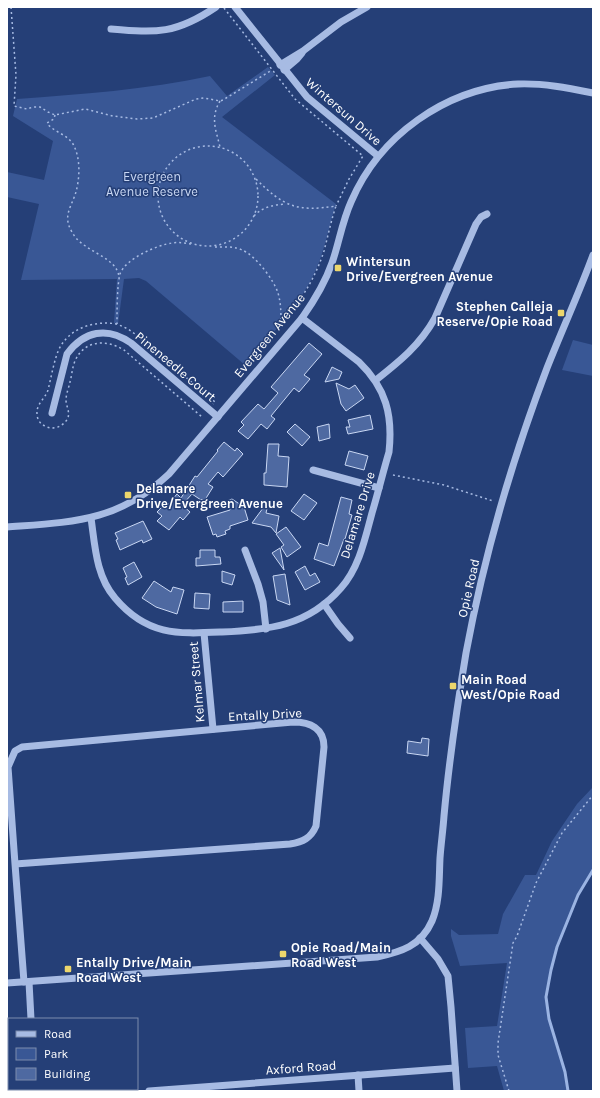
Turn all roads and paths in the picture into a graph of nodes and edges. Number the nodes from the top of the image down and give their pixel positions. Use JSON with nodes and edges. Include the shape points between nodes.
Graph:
{"nodes":[{"id":1,"x":11,"y":7,"type":"edge"},
{"id":2,"x":216,"y":7,"type":"edge"},
{"id":3,"x":223,"y":7,"type":"edge"},
{"id":4,"x":235,"y":7,"type":"edge"},
{"id":5,"x":367,"y":7,"type":"edge"},
{"id":6,"x":111,"y":29,"type":"dead end"},
{"id":7,"x":282,"y":67,"type":"junction"},
{"id":8,"x":272,"y":70,"type":"junction"},
{"id":9,"x":593,"y":87,"type":"edge"},
{"id":10,"x":584,"y":91,"type":"junction"},
{"id":11,"x":593,"y":93,"type":"edge"},
{"id":12,"x":593,"y":97,"type":"edge"},
{"id":13,"x":220,"y":101,"type":"junction"},
{"id":14,"x":55,"y":115,"type":"junction"},
{"id":15,"x":221,"y":148,"type":"junction"},
{"id":16,"x":378,"y":156,"type":"junction"},
{"id":17,"x":254,"y":177,"type":"junction"},
{"id":18,"x":287,"y":204,"type":"junction"},
{"id":19,"x":336,"y":206,"type":"junction"},
{"id":20,"x":487,"y":214,"type":"dead end"},
{"id":21,"x":254,"y":217,"type":"junction"},
{"id":22,"x":191,"y":244,"type":"junction"},
{"id":23,"x":211,"y":247,"type":"junction"},
{"id":24,"x":593,"y":255,"type":"edge"},
{"id":25,"x":119,"y":280,"type":"junction"},
{"id":26,"x":302,"y":318,"type":"junction"},
{"id":27,"x":117,"y":324,"type":"junction"},
{"id":28,"x":376,"y":380,"type":"junction"},
{"id":29,"x":209,"y":409,"type":"junction"},
{"id":30,"x":52,"y":413,"type":"dead end"},
{"id":31,"x":218,"y":417,"type":"junction"},
{"id":32,"x":313,"y":470,"type":"dead end"},
{"id":33,"x":393,"y":475,"type":"dead end"},
{"id":34,"x":379,"y":488,"type":"junction"},
{"id":35,"x":501,"y":504,"type":"junction"},
{"id":36,"x":91,"y":518,"type":"junction"},
{"id":37,"x":7,"y":527,"type":"edge"},
{"id":38,"x":245,"y":550,"type":"dead end"},
{"id":39,"x":324,"y":604,"type":"junction"},
{"id":40,"x":266,"y":629,"type":"junction"},
{"id":41,"x":204,"y":633,"type":"junction"},
{"id":42,"x":350,"y":638,"type":"dead end"},
{"id":43,"x":213,"y":729,"type":"junction"},
{"id":44,"x":593,"y":795,"type":"edge"},
{"id":45,"x":15,"y":864,"type":"junction"},
{"id":46,"x":420,"y":938,"type":"junction"},
{"id":47,"x":26,"y":982,"type":"junction"},
{"id":48,"x":7,"y":984,"type":"edge"},
{"id":49,"x":31,"y":1018,"type":"edge"},
{"id":50,"x":455,"y":1068,"type":"junction"},
{"id":51,"x":358,"y":1075,"type":"junction"},
{"id":52,"x":240,"y":1087,"type":"edge"},
{"id":53,"x":149,"y":1091,"type":"edge"},
{"id":54,"x":359,"y":1091,"type":"edge"},
{"id":55,"x":457,"y":1091,"type":"edge"},
{"id":56,"x":509,"y":1091,"type":"edge"}],
"edges":[{"from":1,"to":14,"type":"path","via":[[16,75],[14,106],[27,109],[40,107]]},
{"from":2,"to":6,"type":"street","via":[[186,24],[162,31]]},
{"from":3,"to":8,"type":"path"},
{"from":4,"to":7,"type":"street","name":"Wintersun Drive"},
{"from":5,"to":7,"type":"street","via":[[341,22]]},
{"from":7,"to":16,"type":"street","name":"Wintersun Drive","via":[[306,97]]},
{"from":8,"to":13,"type":"path"},
{"from":8,"to":19,"type":"path","via":[[295,100],[363,156]]},
{"from":9,"to":10,"type":"street"},
{"from":10,"to":11,"type":"street","name":"Evergreen Avenue"},
{"from":10,"to":12,"type":"street","name":"Evergreen Avenue"},
{"from":10,"to":16,"type":"street","name":"Evergreen Avenue","via":[[547,85],[517,84],[471,94],[437,108],[411,125]]},
{"from":13,"to":14,"type":"path","via":[[196,99],[166,113],[145,119],[113,116],[85,109]]},
{"from":13,"to":15,"type":"path","via":[[214,113]]},
{"from":14,"to":25,"type":"path","via":[[47,124],[61,132],[72,143],[79,169],[75,195],[68,209],[69,227],[80,243],[110,261],[118,271]]},
{"from":15,"to":17,"type":"path","via":[[242,161]]},
{"from":15,"to":22,"type":"path","via":[[196,146],[183,152],[167,168],[160,183],[158,199],[164,218],[172,231]]},
{"from":16,"to":26,"type":"street","name":"Evergreen Avenue","via":[[357,188],[329,269]]},
{"from":17,"to":18,"type":"path","via":[[270,193]]},
{"from":17,"to":21,"type":"path","via":[[257,195]]},
{"from":18,"to":19,"type":"path","via":[[312,209]]},
{"from":18,"to":21,"type":"path","via":[[269,206]]},
{"from":19,"to":23,"type":"path","via":[[324,252],[313,278],[296,306],[281,324],[275,285],[257,262],[243,250]]},
{"from":20,"to":28,"type":"street","via":[[476,224],[435,318],[421,340]]},
{"from":21,"to":23,"type":"path","via":[[237,238]]},
{"from":22,"to":23,"type":"path"},
{"from":22,"to":25,"type":"path","via":[[171,243],[141,255],[127,264]]},
{"from":24,"to":35,"type":"street","name":"Opie Road","via":[[547,368]]},
{"from":25,"to":27,"type":"path"},
{"from":26,"to":28,"type":"street","name":"Delamare Drive","via":[[359,362]]},
{"from":26,"to":31,"type":"street","name":"Evergreen Avenue"},
{"from":27,"to":29,"type":"path","via":[[135,334],[215,402]]},
{"from":27,"to":29,"type":"path","via":[[88,325],[73,333],[62,344],[46,396],[38,407],[37,417],[42,424],[53,428],[66,421],[66,398],[76,360],[88,346],[101,342],[116,345],[124,350],[202,417]]},
{"from":28,"to":34,"type":"street","name":"Delamare Drive","via":[[387,406],[391,435]]},
{"from":29,"to":30,"type":"street","name":"Pineneedle Court","via":[[124,338],[102,333],[79,341],[67,354]]},
{"from":29,"to":31,"type":"street","name":"Pineneedle Court"},
{"from":31,"to":36,"type":"street","name":"Evergreen Avenue","via":[[157,485],[126,505]]},
{"from":32,"to":34,"type":"street"},
{"from":33,"to":35,"type":"path","via":[[444,485]]},
{"from":34,"to":39,"type":"street","name":"Delamare Drive","via":[[360,556],[342,587]]},
{"from":35,"to":46,"type":"street","name":"Opie Road","via":[[474,617],[455,717],[445,797],[437,905],[432,922]]},
{"from":36,"to":37,"type":"street","name":"Evergreen Avenue"},
{"from":36,"to":41,"type":"street","name":"Delamare Drive","via":[[100,571],[105,583],[122,606],[141,621],[164,630],[174,633]]},
{"from":38,"to":40,"type":"street","via":[[263,602]]},
{"from":39,"to":40,"type":"street","name":"Delamare Drive","via":[[296,621]]},
{"from":39,"to":42,"type":"street"},
{"from":40,"to":41,"type":"street","name":"Delamare Drive"},
{"from":41,"to":43,"type":"street","name":"Kelmar Street"},
{"from":43,"to":45,"type":"street","name":"Entally Drive","via":[[19,748],[8,766]]},
{"from":43,"to":45,"type":"street","name":"Entally Drive","via":[[293,722],[308,723],[316,728],[323,738],[324,747],[318,819],[310,836],[290,844]]},
{"from":44,"to":56,"type":"path","via":[[562,833],[536,883],[513,943],[498,1043],[498,1055]]},
{"from":45,"to":47,"type":"street","name":"Entally Drive"},
{"from":46,"to":47,"type":"street","name":"Opie Road","via":[[402,951],[377,957]]},
{"from":46,"to":50,"type":"street","via":[[438,959],[448,976]]},
{"from":47,"to":48,"type":"street","name":"Opie Road"},
{"from":47,"to":49,"type":"street","name":"Entally Drive"},
{"from":50,"to":51,"type":"street","name":"Axford Road"},
{"from":50,"to":55,"type":"street"},
{"from":51,"to":52,"type":"street","name":"Axford Road"},
{"from":51,"to":54,"type":"street"},
{"from":52,"to":53,"type":"street","name":"Axford Road"}]}
